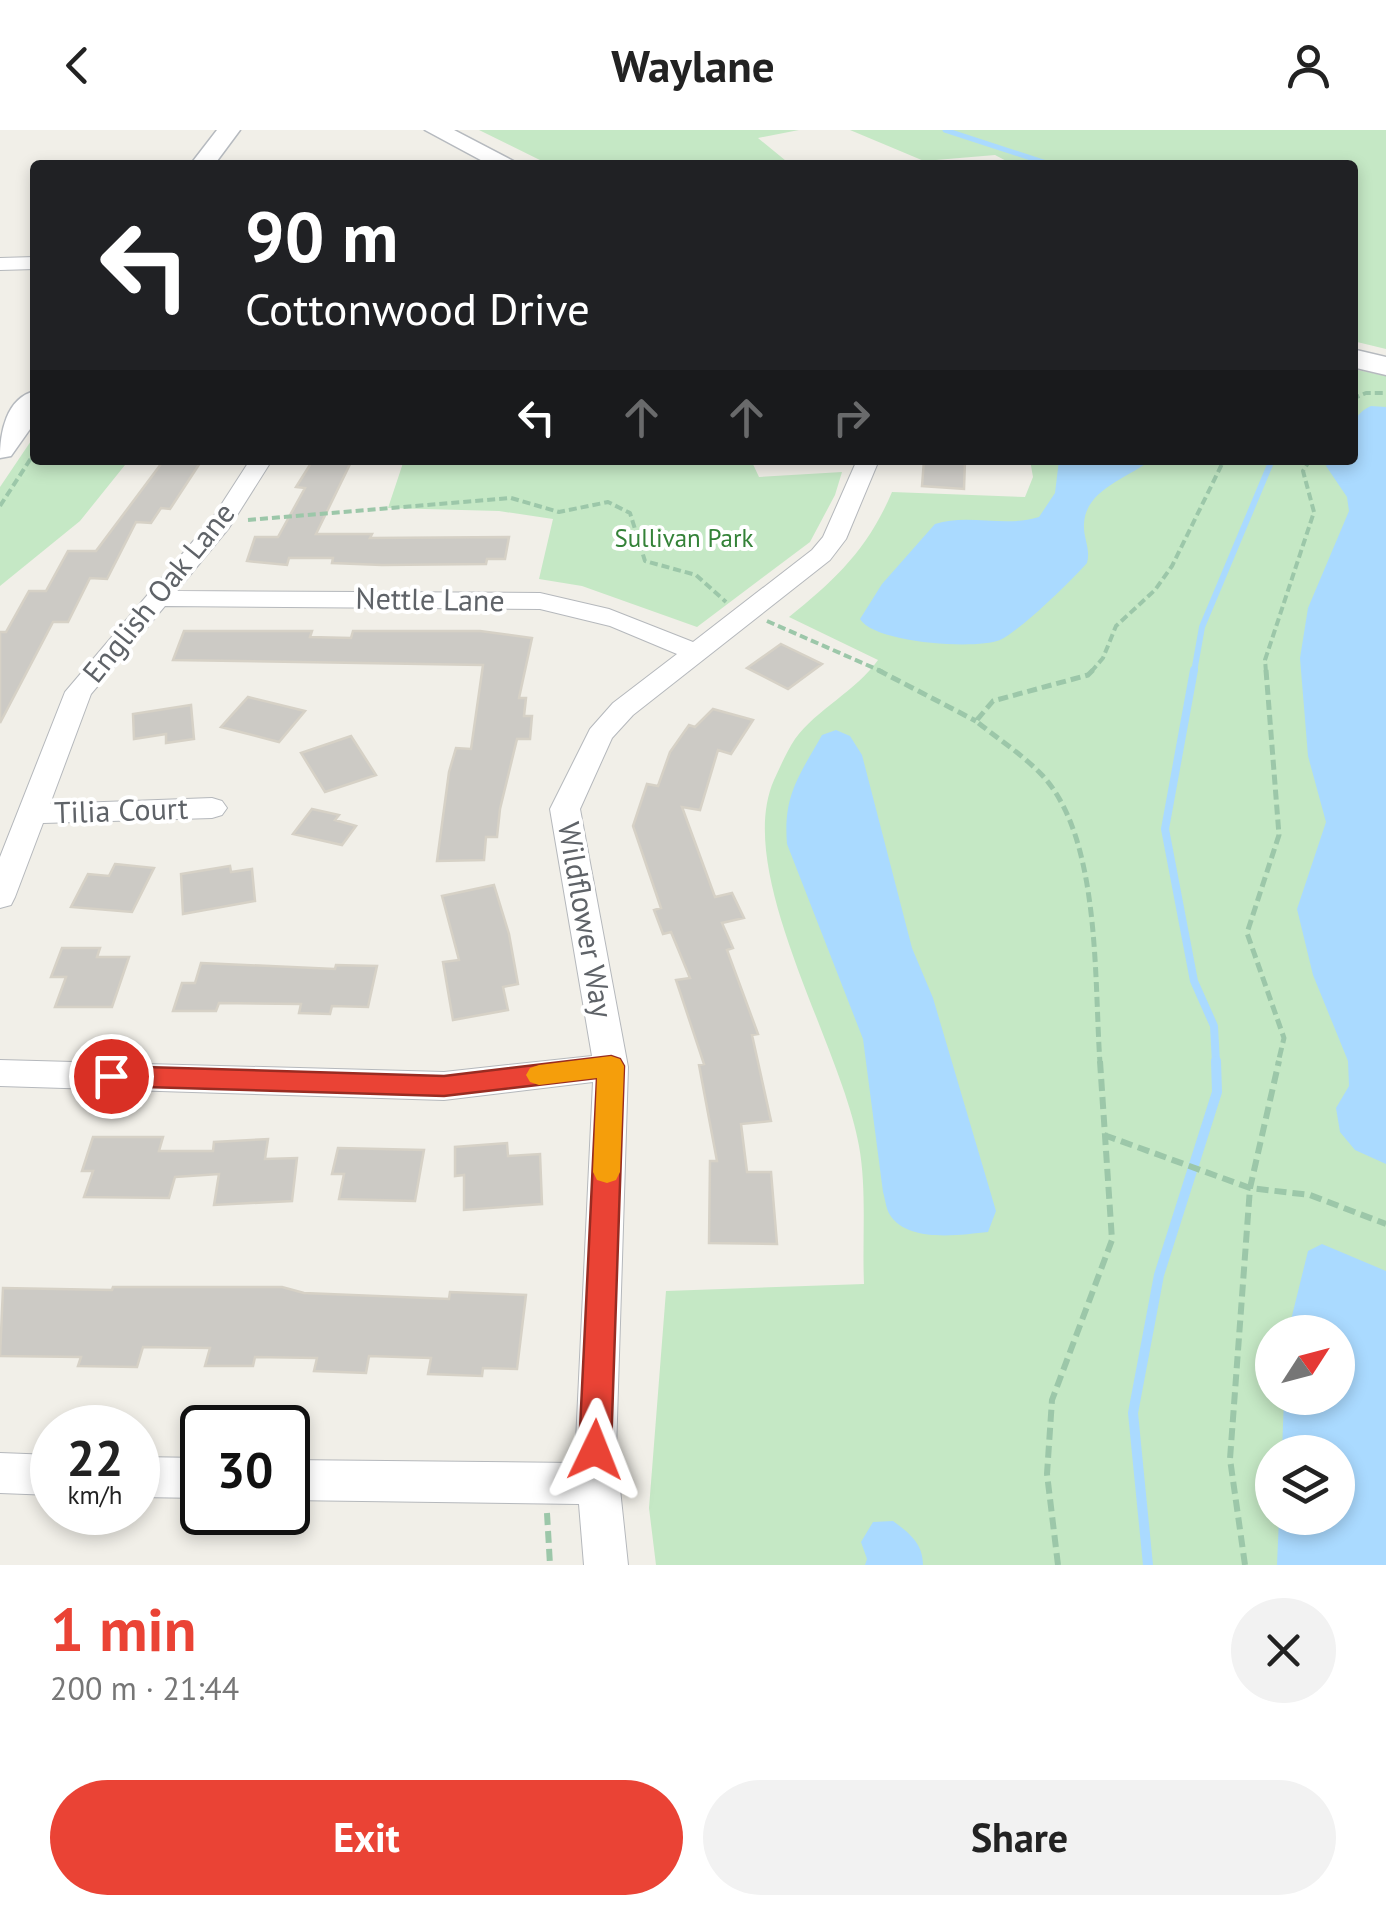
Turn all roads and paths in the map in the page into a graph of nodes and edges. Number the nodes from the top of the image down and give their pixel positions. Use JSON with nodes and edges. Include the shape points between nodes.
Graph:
{"nodes":[{"id":1,"x":229,"y":130,"type":"edge"},
{"id":2,"x":436,"y":130,"type":"edge"},
{"id":3,"x":206,"y":160,"type":"edge"},
{"id":4,"x":499,"y":160,"type":"edge"},
{"id":5,"x":30,"y":263,"type":"edge"},
{"id":6,"x":0,"y":264,"type":"edge"},
{"id":7,"x":1358,"y":359,"type":"edge"},
{"id":8,"x":1386,"y":366,"type":"edge"},
{"id":9,"x":1386,"y":393,"type":"edge"},
{"id":10,"x":1358,"y":396,"type":"edge"},
{"id":11,"x":30,"y":407,"type":"edge"},
{"id":12,"x":0,"y":449,"type":"edge"},
{"id":13,"x":30,"y":460,"type":"edge"},
{"id":14,"x":258,"y":465,"type":"edge"},
{"id":15,"x":866,"y":465,"type":"edge"},
{"id":16,"x":1222,"y":465,"type":"edge"},
{"id":17,"x":1307,"y":465,"type":"edge"},
{"id":18,"x":0,"y":506,"type":"edge"},
{"id":19,"x":222,"y":523,"type":"junction"},
{"id":20,"x":157,"y":598,"type":"junction"},
{"id":21,"x":749,"y":612,"type":"junction"},
{"id":22,"x":694,"y":652,"type":"junction"},
{"id":23,"x":976,"y":721,"type":"junction"},
{"id":24,"x":212,"y":808,"type":"dead end"},
{"id":25,"x":30,"y":814,"type":"junction"},
{"id":26,"x":0,"y":898,"type":"edge"},
{"id":27,"x":611,"y":1066,"type":"junction"},
{"id":28,"x":0,"y":1073,"type":"edge"},
{"id":29,"x":1104,"y":1135,"type":"junction"},
{"id":30,"x":1250,"y":1188,"type":"junction"},
{"id":31,"x":1386,"y":1224,"type":"edge"},
{"id":32,"x":0,"y":1474,"type":"edge"},
{"id":33,"x":30,"y":1475,"type":"edge"},
{"id":34,"x":310,"y":1481,"type":"edge"},
{"id":35,"x":598,"y":1482,"type":"junction"},
{"id":36,"x":546,"y":1486,"type":"junction"},
{"id":37,"x":550,"y":1565,"type":"edge"},
{"id":38,"x":606,"y":1565,"type":"edge"},
{"id":39,"x":1058,"y":1565,"type":"edge"},
{"id":40,"x":1245,"y":1565,"type":"edge"}],
"edges":[{"from":1,"to":3,"type":"main road"},
{"from":2,"to":4,"type":"main road"},
{"from":5,"to":6,"type":"street"},
{"from":7,"to":8,"type":"main road"},
{"from":9,"to":10,"type":"path"},
{"from":11,"to":12,"type":"main road"},
{"from":13,"to":18,"type":"path"},
{"from":14,"to":19,"type":"street","name":"English Oak Lane"},
{"from":15,"to":21,"type":"street","name":"Wildflower Way","via":[[834,539]]},
{"from":16,"to":23,"type":"path","via":[[1172,566],[1116,626],[1088,675],[993,701]]},
{"from":17,"to":30,"type":"path","via":[[1314,512],[1265,660],[1279,835],[1247,933],[1284,1038]]},
{"from":19,"to":20,"type":"street","name":"English Oak Lane"},
{"from":19,"to":21,"type":"path","via":[[511,498],[574,514],[608,502],[630,513],[644,561],[696,575],[717,598]]},
{"from":20,"to":22,"type":"street","name":"Nettle Lane","via":[[540,601],[585,608]]},
{"from":20,"to":25,"type":"street","name":"English Oak Lane","via":[[78,692]]},
{"from":21,"to":22,"type":"street","name":"Wildflower Way"},
{"from":21,"to":23,"type":"path"},
{"from":22,"to":27,"type":"street","name":"Wildflower Way","via":[[600,735],[565,809]]},
{"from":23,"to":29,"type":"path","via":[[1042,775],[1070,815],[1087,879]]},
{"from":24,"to":25,"type":"street","name":"Tilia Court"},
{"from":25,"to":26,"type":"street","name":"English Oak Lane"},
{"from":27,"to":28,"type":"street","via":[[444,1086]]},
{"from":27,"to":35,"type":"street","name":"Wildflower Way"},
{"from":29,"to":30,"type":"path"},
{"from":29,"to":39,"type":"path","via":[[1112,1240],[1052,1400],[1047,1474]]},
{"from":30,"to":31,"type":"path","via":[[1310,1194]]},
{"from":30,"to":40,"type":"path","via":[[1230,1459]]},
{"from":32,"to":33,"type":"street"},
{"from":34,"to":36,"type":"street"},
{"from":35,"to":36,"type":"street"},
{"from":35,"to":38,"type":"street","name":"Wildflower Way"},
{"from":36,"to":37,"type":"path"}]}
